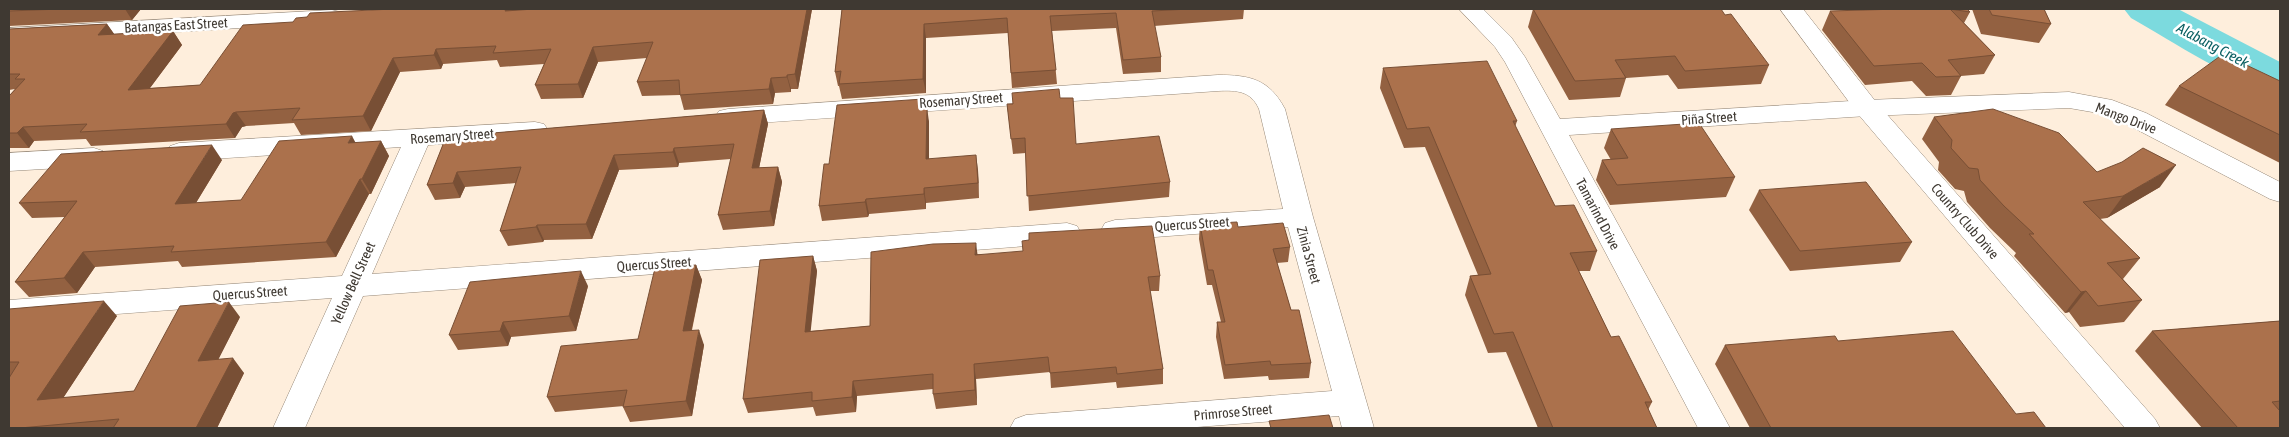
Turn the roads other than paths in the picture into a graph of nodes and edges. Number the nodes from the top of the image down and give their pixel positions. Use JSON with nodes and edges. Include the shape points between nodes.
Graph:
{"nodes":[{"id":1,"x":1470,"y":9,"type":"edge"},
{"id":2,"x":1791,"y":9,"type":"edge"},
{"id":3,"x":358,"y":16,"type":"edge"},
{"id":4,"x":179,"y":17,"type":"edge"},
{"id":5,"x":9,"y":34,"type":"edge"},
{"id":6,"x":1254,"y":87,"type":"joint"},
{"id":7,"x":1867,"y":108,"type":"junction"},
{"id":8,"x":704,"y":118,"type":"edge"},
{"id":9,"x":1552,"y":128,"type":"junction"},
{"id":10,"x":556,"y":129,"type":"edge"},
{"id":11,"x":418,"y":138,"type":"junction"},
{"id":12,"x":158,"y":154,"type":"edge"},
{"id":13,"x":118,"y":156,"type":"edge"},
{"id":14,"x":9,"y":162,"type":"edge"},
{"id":15,"x":2280,"y":193,"type":"edge"},
{"id":16,"x":1299,"y":217,"type":"junction"},
{"id":17,"x":351,"y":286,"type":"junction"},
{"id":18,"x":9,"y":311,"type":"edge"},
{"id":19,"x":1354,"y":415,"type":"edge"},
{"id":20,"x":289,"y":428,"type":"edge"},
{"id":21,"x":1026,"y":428,"type":"edge"},
{"id":22,"x":1714,"y":428,"type":"edge"},
{"id":23,"x":2144,"y":428,"type":"edge"}],
"edges":[{"from":1,"to":9,"type":"street","name":"Tamarind Drive","via":[[1503,42],[1517,62]]},
{"from":2,"to":7,"type":"street","name":"Country Club Drive"},
{"from":3,"to":4,"type":"street","name":"Batangas East Street"},
{"from":4,"to":5,"type":"street","name":"Batangas East Street"},
{"from":6,"to":8,"type":"street","name":"Rosemary Street","via":[[1237,82],[1218,83]]},
{"from":6,"to":16,"type":"street","name":"Zinia Street","via":[[1267,96],[1272,109]]},
{"from":7,"to":9,"type":"street","name":"Piña Street"},
{"from":7,"to":15,"type":"street","name":"Mango Drive","via":[[2069,100],[2103,106],[2137,119]]},
{"from":7,"to":23,"type":"street","name":"Country Club Drive"},
{"from":9,"to":22,"type":"street","name":"Tamarind Drive"},
{"from":10,"to":11,"type":"street","name":"Rosemary Street"},
{"from":11,"to":12,"type":"street","name":"Rosemary Street"},
{"from":11,"to":17,"type":"street","name":"Yellow Bell Street"},
{"from":13,"to":14,"type":"street"},
{"from":16,"to":17,"type":"street","name":"Quercus Street"},
{"from":16,"to":19,"type":"street","name":"Zinia Street"},
{"from":17,"to":18,"type":"street","name":"Quercus Street"},
{"from":17,"to":20,"type":"street","name":"Yellow Bell Street"},
{"from":19,"to":21,"type":"street","name":"Primrose Street"}]}
